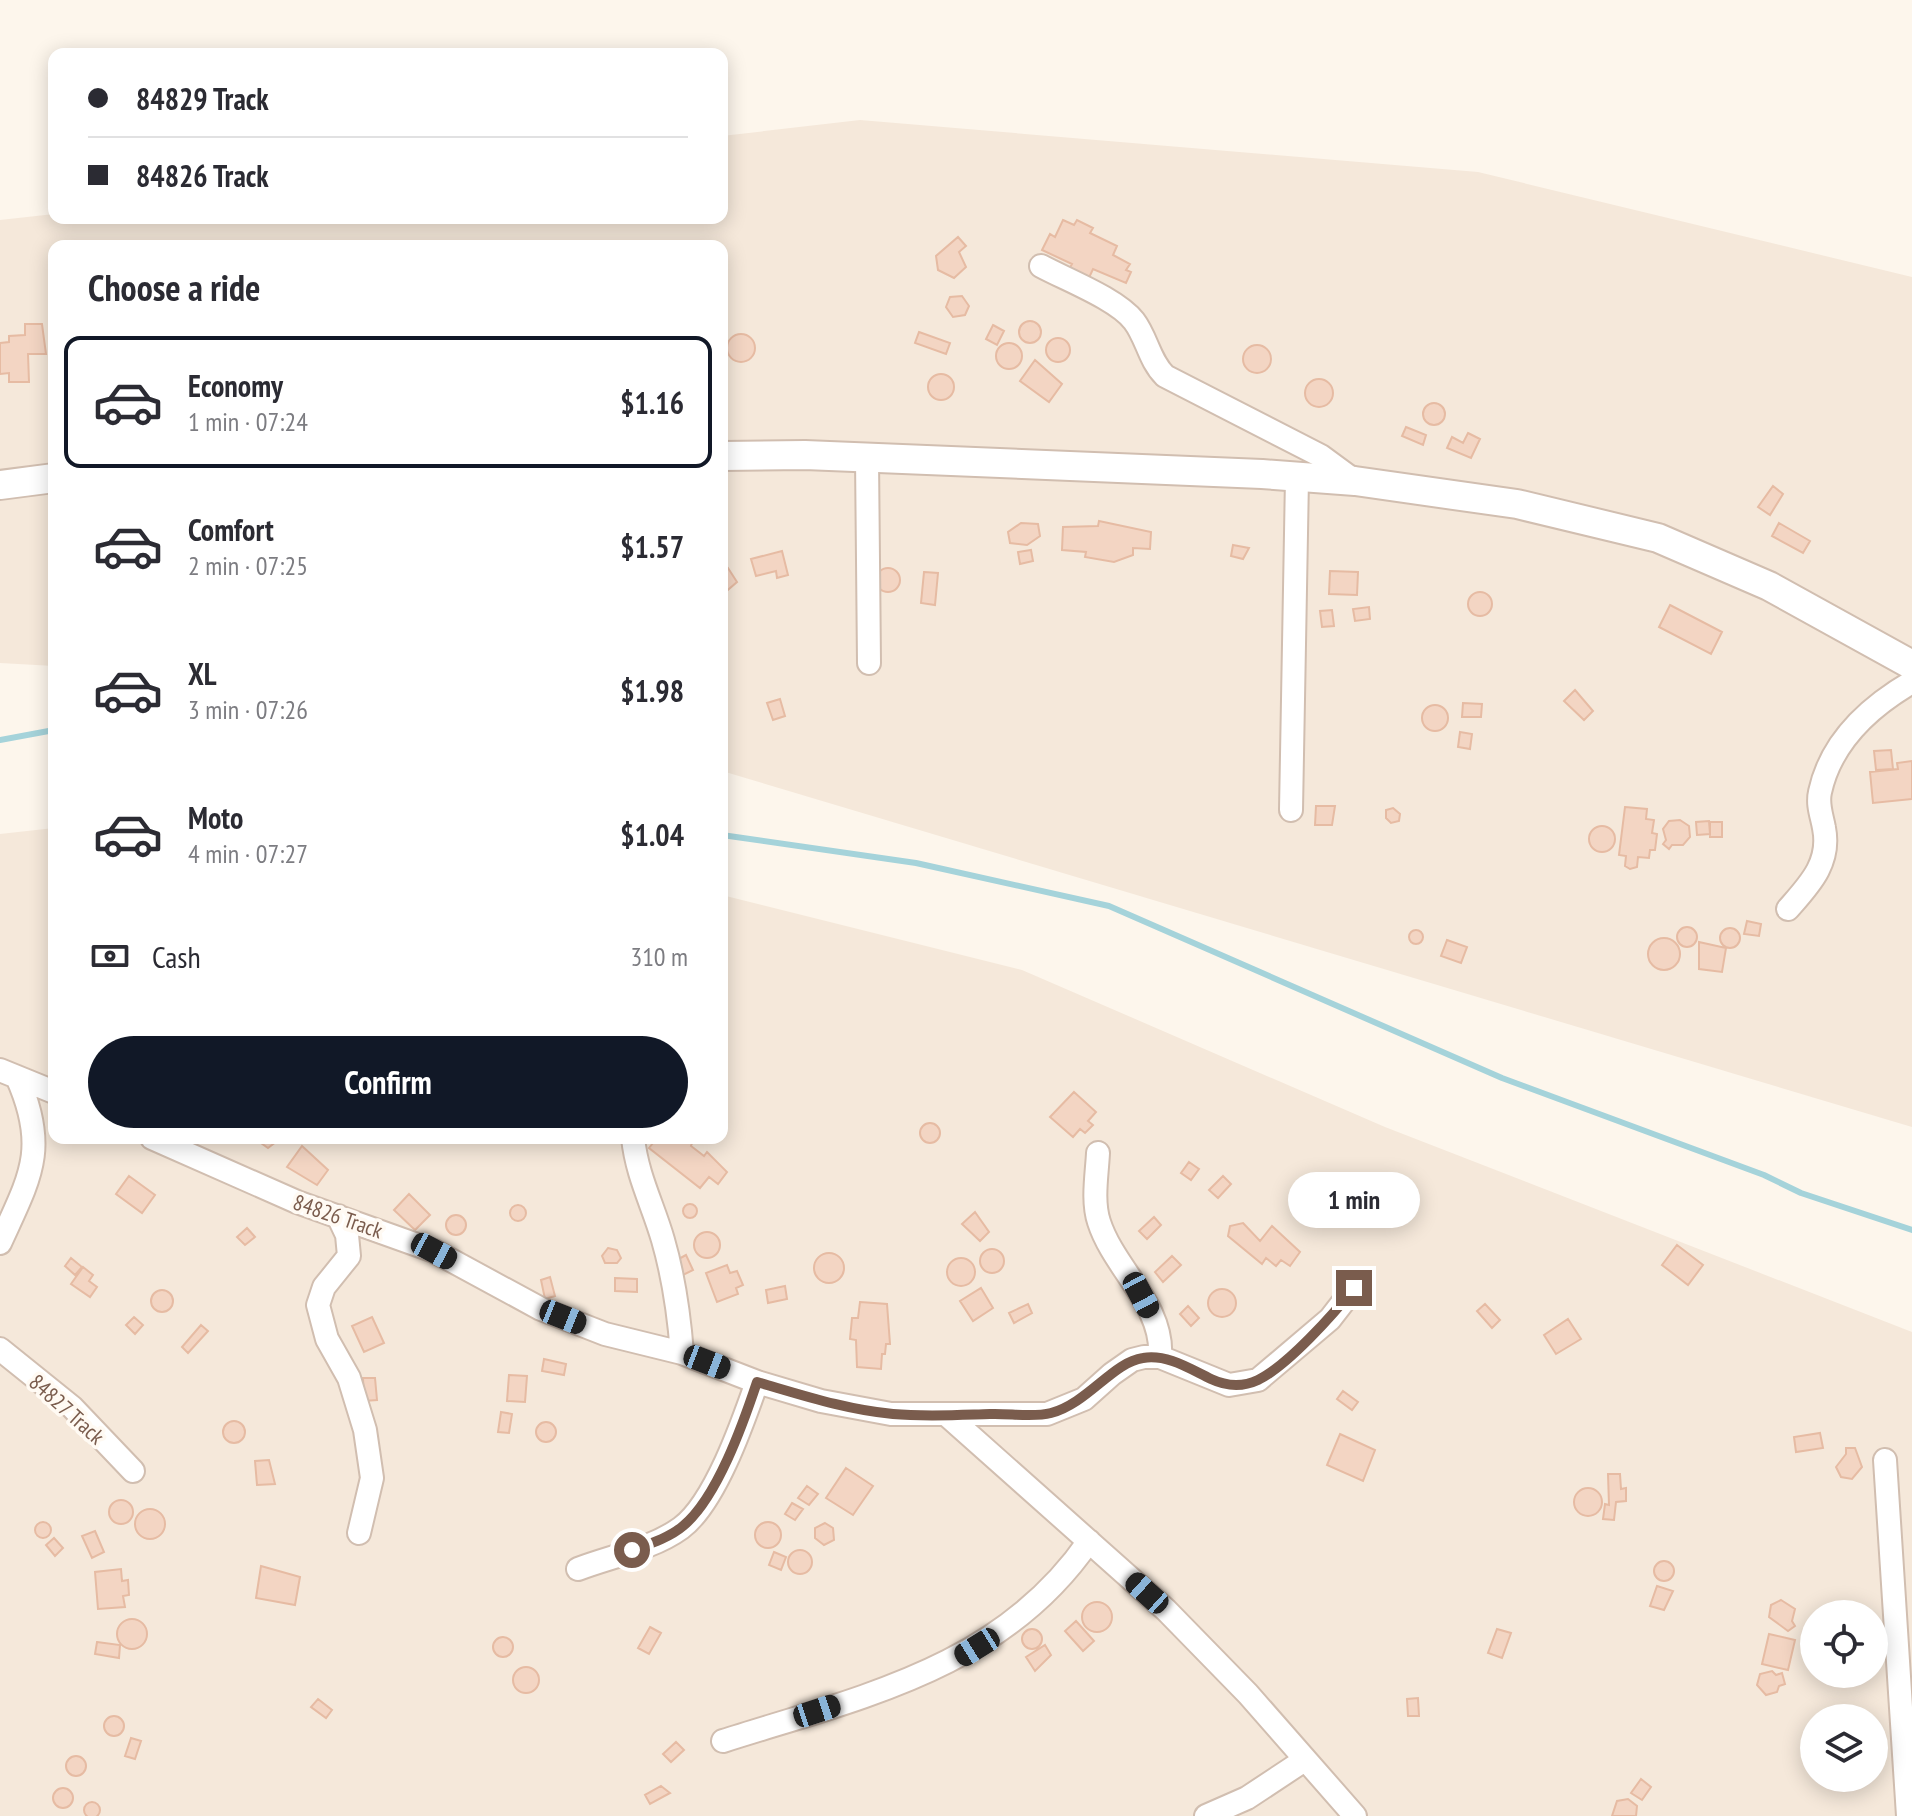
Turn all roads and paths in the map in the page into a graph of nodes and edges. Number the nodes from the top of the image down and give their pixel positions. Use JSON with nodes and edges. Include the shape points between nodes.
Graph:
{"nodes":[{"id":1,"x":1041,"y":266,"type":"dead end"},
{"id":2,"x":728,"y":456,"type":"edge"},
{"id":3,"x":867,"y":458,"type":"junction"},
{"id":4,"x":1297,"y":478,"type":"junction"},
{"id":5,"x":48,"y":479,"type":"edge"},
{"id":6,"x":1355,"y":481,"type":"junction"},
{"id":7,"x":0,"y":485,"type":"edge"},
{"id":8,"x":869,"y":663,"type":"dead end"},
{"id":9,"x":1912,"y":665,"type":"edge"},
{"id":10,"x":1912,"y":682,"type":"edge"},
{"id":11,"x":1291,"y":810,"type":"dead end"},
{"id":12,"x":1788,"y":909,"type":"dead end"},
{"id":13,"x":8,"y":1074,"type":"edge"},
{"id":14,"x":48,"y":1090,"type":"edge"},
{"id":15,"x":166,"y":1144,"type":"edge"},
{"id":16,"x":634,"y":1144,"type":"edge"},
{"id":17,"x":1098,"y":1153,"type":"dead end"},
{"id":18,"x":338,"y":1216,"type":"junction"},
{"id":19,"x":0,"y":1243,"type":"edge"},
{"id":20,"x":1354,"y":1288,"type":"dead end"},
{"id":21,"x":0,"y":1349,"type":"edge"},
{"id":22,"x":682,"y":1353,"type":"junction"},
{"id":23,"x":1160,"y":1357,"type":"junction"},
{"id":24,"x":757,"y":1382,"type":"junction"},
{"id":25,"x":948,"y":1416,"type":"junction"},
{"id":26,"x":1885,"y":1460,"type":"dead end"},
{"id":27,"x":133,"y":1471,"type":"dead end"},
{"id":28,"x":359,"y":1533,"type":"dead end"},
{"id":29,"x":1089,"y":1541,"type":"junction"},
{"id":30,"x":578,"y":1569,"type":"dead end"},
{"id":31,"x":723,"y":1741,"type":"dead end"},
{"id":32,"x":1303,"y":1761,"type":"junction"},
{"id":33,"x":1242,"y":1807,"type":"edge"},
{"id":34,"x":1206,"y":1816,"type":"edge"},
{"id":35,"x":1355,"y":1816,"type":"edge"},
{"id":36,"x":1908,"y":1816,"type":"edge"}],
"edges":[{"from":1,"to":6,"type":"street","via":[[1122,309],[1136,323],[1154,365],[1165,376],[1321,456]]},
{"from":2,"to":3,"type":"street"},
{"from":3,"to":4,"type":"street"},
{"from":3,"to":8,"type":"street"},
{"from":4,"to":6,"type":"street"},
{"from":4,"to":11,"type":"street"},
{"from":5,"to":7,"type":"street"},
{"from":6,"to":9,"type":"street","via":[[1517,504],[1658,538],[1769,586]]},
{"from":10,"to":12,"type":"street","via":[[1852,726],[1834,757],[1820,791],[1826,836],[1821,864]]},
{"from":13,"to":14,"type":"street"},
{"from":13,"to":19,"type":"street","via":[[29,1105],[36,1144],[29,1177]]},
{"from":15,"to":18,"type":"street","name":"84826 Track"},
{"from":16,"to":22,"type":"street","via":[[641,1187],[663,1238],[677,1295]]},
{"from":17,"to":23,"type":"street","via":[[1099,1223],[1153,1318]]},
{"from":18,"to":22,"type":"street","name":"84826 Track","via":[[434,1251],[541,1309],[605,1334]]},
{"from":18,"to":28,"type":"street","via":[[349,1256],[324,1287],[318,1305],[365,1430],[372,1478]]},
{"from":20,"to":23,"type":"street","via":[[1330,1319],[1258,1380],[1229,1385]]},
{"from":21,"to":27,"type":"street","name":"84827 Track","via":[[72,1407]]},
{"from":22,"to":24,"type":"street","name":"84826 Track"},
{"from":23,"to":25,"type":"street","name":"84826 Track","via":[[1132,1360],[1084,1399],[1047,1414]]},
{"from":24,"to":25,"type":"street","name":"84826 Track","via":[[891,1414]]},
{"from":24,"to":30,"type":"street","via":[[714,1482],[682,1528]]},
{"from":25,"to":29,"type":"street"},
{"from":26,"to":36,"type":"street"},
{"from":29,"to":31,"type":"street","via":[[1068,1572],[1038,1601],[954,1661],[902,1684]]},
{"from":29,"to":32,"type":"street","via":[[1248,1694]]},
{"from":32,"to":33,"type":"street"},
{"from":32,"to":35,"type":"street"},
{"from":33,"to":34,"type":"street"}]}
